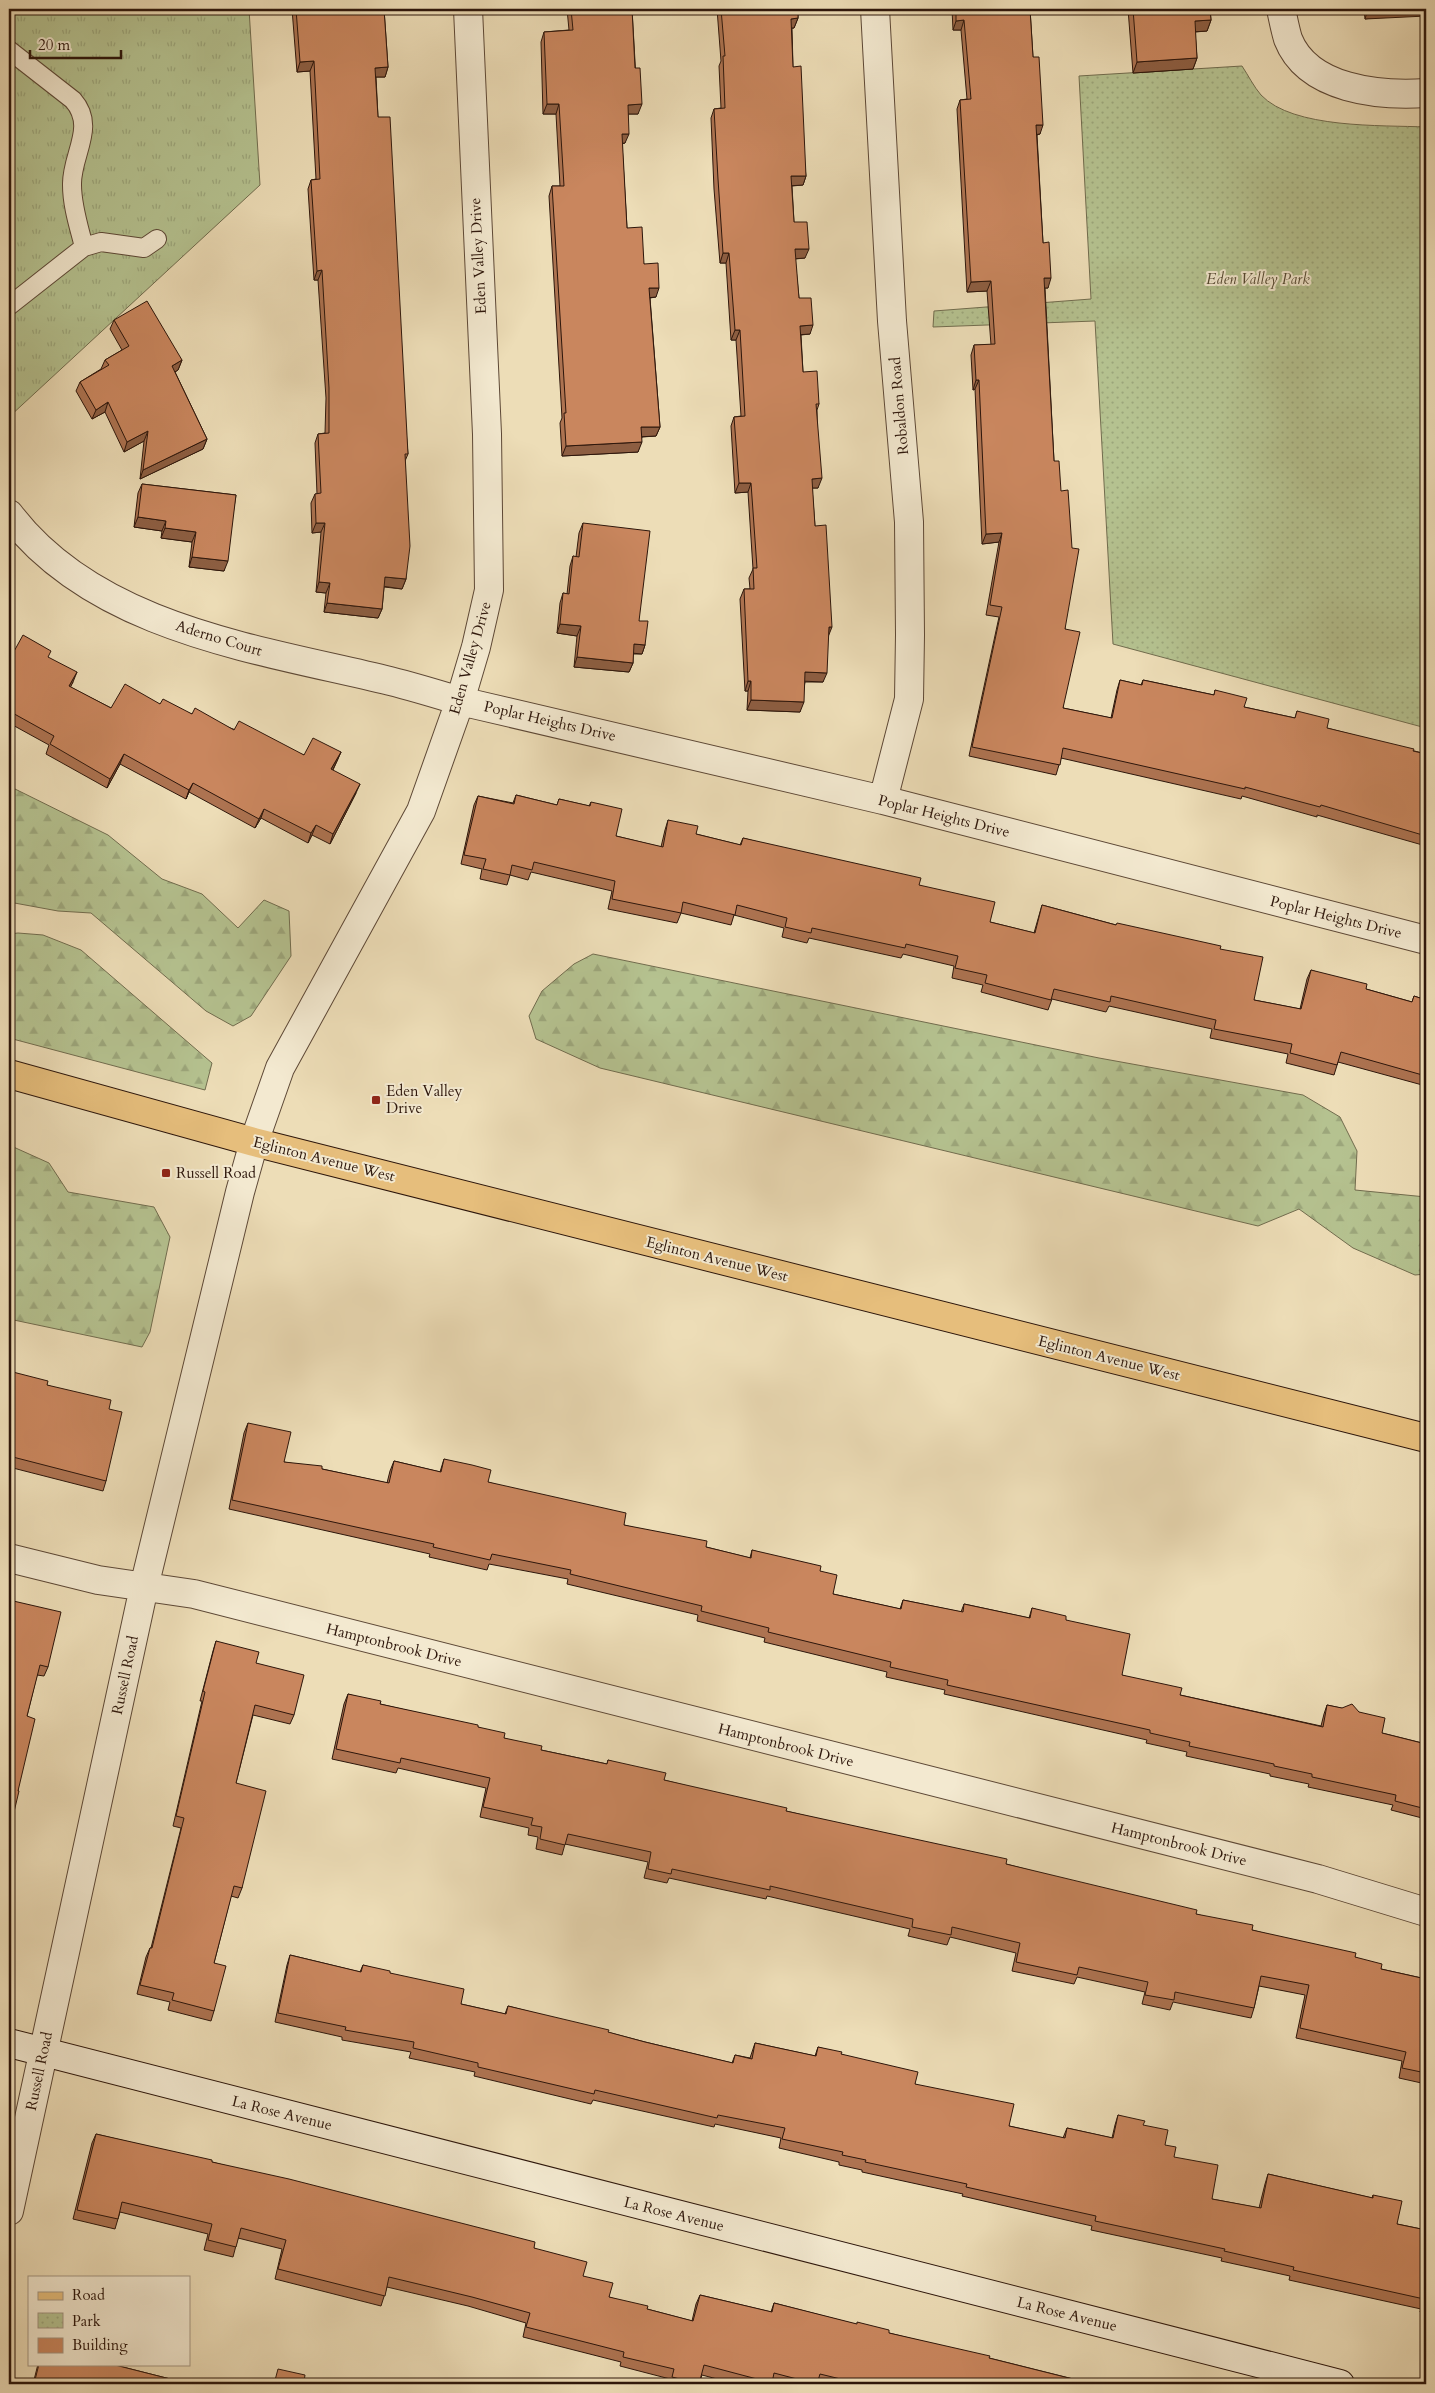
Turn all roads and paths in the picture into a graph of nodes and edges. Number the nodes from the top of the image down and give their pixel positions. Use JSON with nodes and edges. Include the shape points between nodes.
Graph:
{"nodes":[{"id":1,"x":468,"y":9,"type":"edge"},
{"id":2,"x":875,"y":9,"type":"edge"},
{"id":3,"x":1281,"y":9,"type":"edge"},
{"id":4,"x":9,"y":50,"type":"edge"},
{"id":5,"x":1426,"y":93,"type":"edge"},
{"id":6,"x":157,"y":239,"type":"dead end"},
{"id":7,"x":84,"y":247,"type":"junction"},
{"id":8,"x":9,"y":306,"type":"edge"},
{"id":9,"x":9,"y":514,"type":"edge"},
{"id":10,"x":460,"y":701,"type":"junction"},
{"id":11,"x":883,"y":800,"type":"junction"},
{"id":12,"x":1426,"y":940,"type":"edge"},
{"id":13,"x":9,"y":1074,"type":"edge"},
{"id":14,"x":254,"y":1142,"type":"junction"},
{"id":15,"x":1426,"y":1438,"type":"edge"},
{"id":16,"x":9,"y":1558,"type":"edge"},
{"id":17,"x":144,"y":1587,"type":"junction"},
{"id":18,"x":1426,"y":1912,"type":"edge"},
{"id":19,"x":9,"y":2043,"type":"edge"},
{"id":20,"x":43,"y":2052,"type":"junction"},
{"id":21,"x":9,"y":2211,"type":"edge"},
{"id":22,"x":1340,"y":2384,"type":"edge"}],
"edges":[{"from":1,"to":10,"type":"street","name":"Eden Valley Drive","via":[[487,434],[489,590]]},
{"from":2,"to":11,"type":"street","name":"Robaldon Road","via":[[892,321],[909,522],[909,699]]},
{"from":3,"to":5,"type":"street","via":[[1288,40],[1304,62],[1323,76],[1351,89]]},
{"from":4,"to":7,"type":"lane","via":[[82,110],[84,126],[72,184]]},
{"from":6,"to":7,"type":"lane","via":[[144,248],[101,242]]},
{"from":7,"to":8,"type":"lane"},
{"from":9,"to":10,"type":"street","name":"Aderno Court","via":[[26,536],[72,574],[149,615],[236,646],[392,681]]},
{"from":10,"to":11,"type":"street","name":"Poplar Heights Drive"},
{"from":10,"to":14,"type":"street","name":"Eden Valley Drive","via":[[421,811],[280,1068]]},
{"from":11,"to":12,"type":"street","name":"Poplar Heights Drive"},
{"from":13,"to":14,"type":"main road","name":"Eglinton Avenue West"},
{"from":14,"to":15,"type":"main road","name":"Eglinton Avenue West"},
{"from":14,"to":17,"type":"street","name":"Russell Road"},
{"from":16,"to":17,"type":"street","name":"Hamptonbrook Drive","via":[[98,1580]]},
{"from":17,"to":18,"type":"street","name":"Hamptonbrook Drive","via":[[194,1594],[1318,1879]]},
{"from":17,"to":20,"type":"street","name":"Russell Road"},
{"from":19,"to":20,"type":"street","name":"La Rose Avenue"},
{"from":20,"to":21,"type":"street","name":"Russell Road"},
{"from":20,"to":22,"type":"street","name":"La Rose Avenue"}]}
